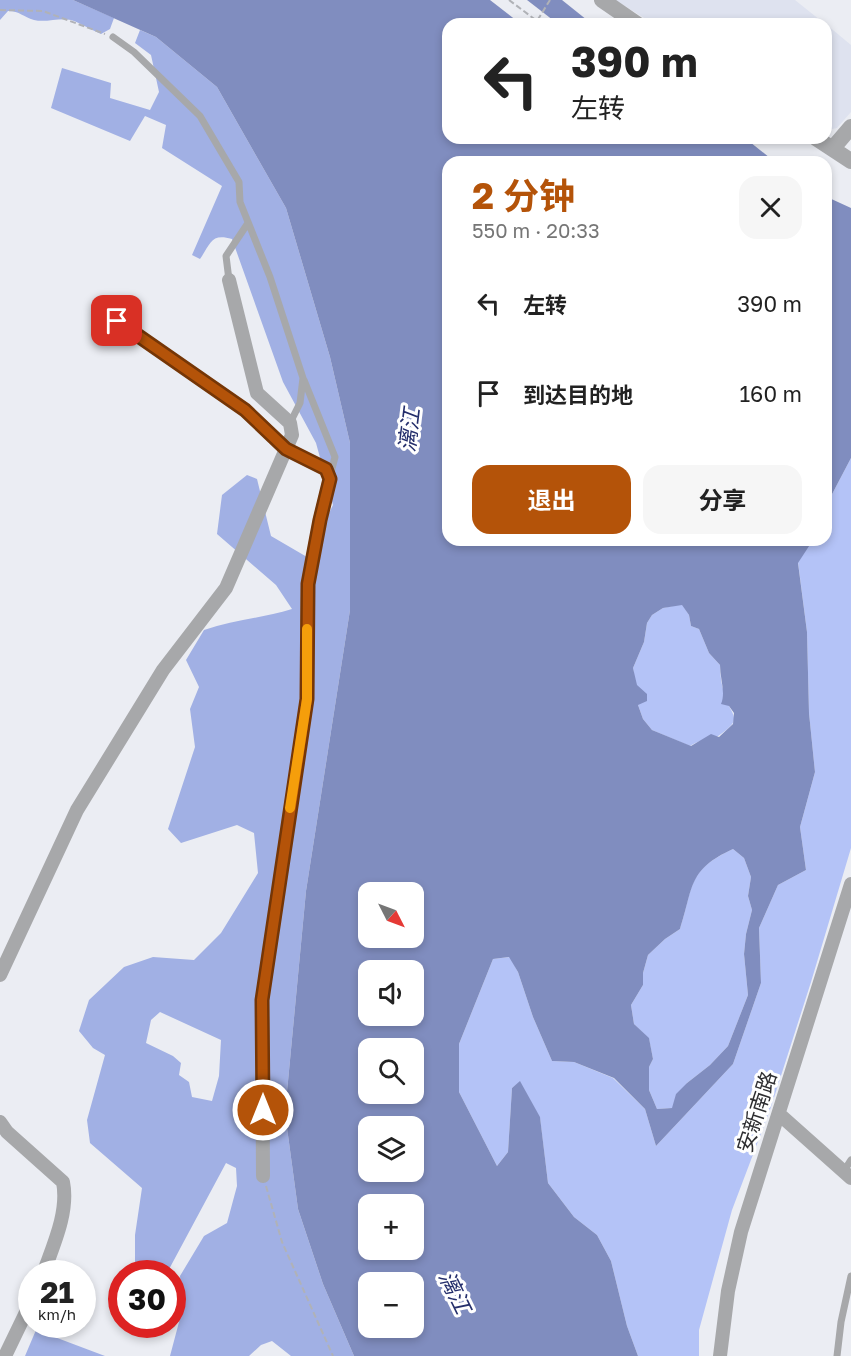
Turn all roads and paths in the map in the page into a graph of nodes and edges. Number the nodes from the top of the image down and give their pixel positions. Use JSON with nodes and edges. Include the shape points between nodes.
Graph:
{"nodes":[{"id":1,"x":509,"y":0,"type":"edge"},
{"id":2,"x":550,"y":0,"type":"edge"},
{"id":3,"x":605,"y":1,"type":"edge"},
{"id":4,"x":0,"y":10,"type":"edge"},
{"id":5,"x":533,"y":18,"type":"edge"},
{"id":6,"x":539,"y":18,"type":"edge"},
{"id":7,"x":629,"y":18,"type":"edge"},
{"id":8,"x":113,"y":38,"type":"joint"},
{"id":9,"x":851,"y":127,"type":"edge"},
{"id":10,"x":826,"y":144,"type":"edge"},
{"id":11,"x":833,"y":148,"type":"junction"},
{"id":12,"x":851,"y":160,"type":"edge"},
{"id":13,"x":248,"y":223,"type":"junction"},
{"id":14,"x":229,"y":280,"type":"joint"},
{"id":15,"x":117,"y":321,"type":"dead end"},
{"id":16,"x":303,"y":378,"type":"junction"},
{"id":17,"x":290,"y":423,"type":"junction"},
{"id":18,"x":286,"y":449,"type":"junction"},
{"id":19,"x":330,"y":479,"type":"junction"},
{"id":20,"x":851,"y":884,"type":"edge"},
{"id":21,"x":0,"y":975,"type":"edge"},
{"id":22,"x":779,"y":1114,"type":"junction"},
{"id":23,"x":0,"y":1122,"type":"edge"},
{"id":24,"x":848,"y":1170,"type":"edge"},
{"id":25,"x":263,"y":1176,"type":"joint"},
{"id":26,"x":48,"y":1260,"type":"edge"},
{"id":27,"x":851,"y":1276,"type":"edge"},
{"id":28,"x":18,"y":1330,"type":"edge"},
{"id":29,"x":6,"y":1356,"type":"edge"},
{"id":30,"x":333,"y":1356,"type":"edge"},
{"id":31,"x":720,"y":1356,"type":"edge"},
{"id":32,"x":837,"y":1356,"type":"edge"}],
"edges":[{"from":1,"to":5,"type":"path"},
{"from":2,"to":6,"type":"path"},
{"from":3,"to":7,"type":"street"},
{"from":4,"to":8,"type":"path","via":[[43,11]]},
{"from":8,"to":13,"type":"lane","via":[[134,52],[200,116],[239,182],[240,202]]},
{"from":9,"to":11,"type":"street"},
{"from":10,"to":11,"type":"street"},
{"from":11,"to":12,"type":"street"},
{"from":13,"to":14,"type":"lane","via":[[226,256]]},
{"from":13,"to":16,"type":"lane"},
{"from":14,"to":17,"type":"street","via":[[257,393]]},
{"from":15,"to":18,"type":"street","via":[[245,410]]},
{"from":16,"to":17,"type":"lane","via":[[300,403]]},
{"from":16,"to":19,"type":"lane","via":[[335,457]]},
{"from":17,"to":18,"type":"street","via":[[292,435]]},
{"from":18,"to":19,"type":"street","via":[[326,469]]},
{"from":18,"to":21,"type":"street","via":[[226,588],[163,670],[77,810]]},
{"from":19,"to":25,"type":"street","via":[[308,584],[307,699],[262,1000]]},
{"from":20,"to":22,"type":"street","name":"安新南路"},
{"from":22,"to":24,"type":"street"},
{"from":22,"to":31,"type":"street","name":"安新南路","via":[[741,1232]]},
{"from":23,"to":26,"type":"street","via":[[63,1182],[59,1228]]},
{"from":25,"to":30,"type":"path","via":[[282,1242]]},
{"from":27,"to":32,"type":"lane"},
{"from":28,"to":29,"type":"street"}]}
